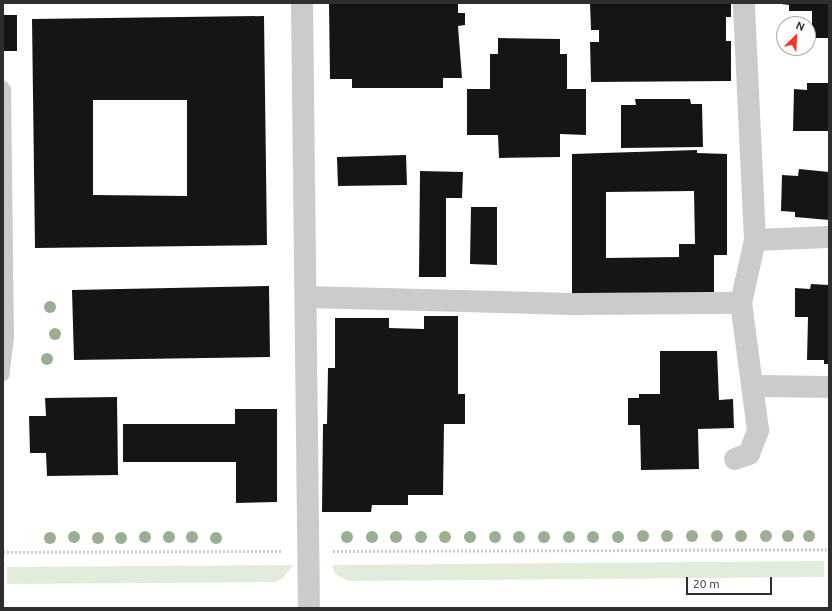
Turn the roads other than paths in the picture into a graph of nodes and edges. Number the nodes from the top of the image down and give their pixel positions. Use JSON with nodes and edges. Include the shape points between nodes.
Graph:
{"nodes":[{"id":1,"x":302,"y":3,"type":"edge"},
{"id":2,"x":744,"y":3,"type":"edge"},
{"id":3,"x":3,"y":86,"type":"edge"},
{"id":4,"x":829,"y":237,"type":"edge"},
{"id":5,"x":755,"y":240,"type":"junction"},
{"id":6,"x":306,"y":297,"type":"junction"},
{"id":7,"x":741,"y":303,"type":"junction"},
{"id":8,"x":3,"y":375,"type":"edge"},
{"id":9,"x":752,"y":386,"type":"junction"},
{"id":10,"x":829,"y":387,"type":"edge"},
{"id":11,"x":735,"y":459,"type":"dead end"},
{"id":12,"x":309,"y":608,"type":"edge"}],
"edges":[{"from":1,"to":6,"type":"street"},
{"from":2,"to":5,"type":"street"},
{"from":3,"to":8,"type":"lane","via":[[8,337]]},
{"from":4,"to":5,"type":"street"},
{"from":5,"to":7,"type":"street"},
{"from":6,"to":7,"type":"street","via":[[580,304]]},
{"from":6,"to":12,"type":"street"},
{"from":7,"to":9,"type":"street"},
{"from":9,"to":10,"type":"street"},
{"from":9,"to":11,"type":"street","via":[[758,430],[749,454]]}]}
